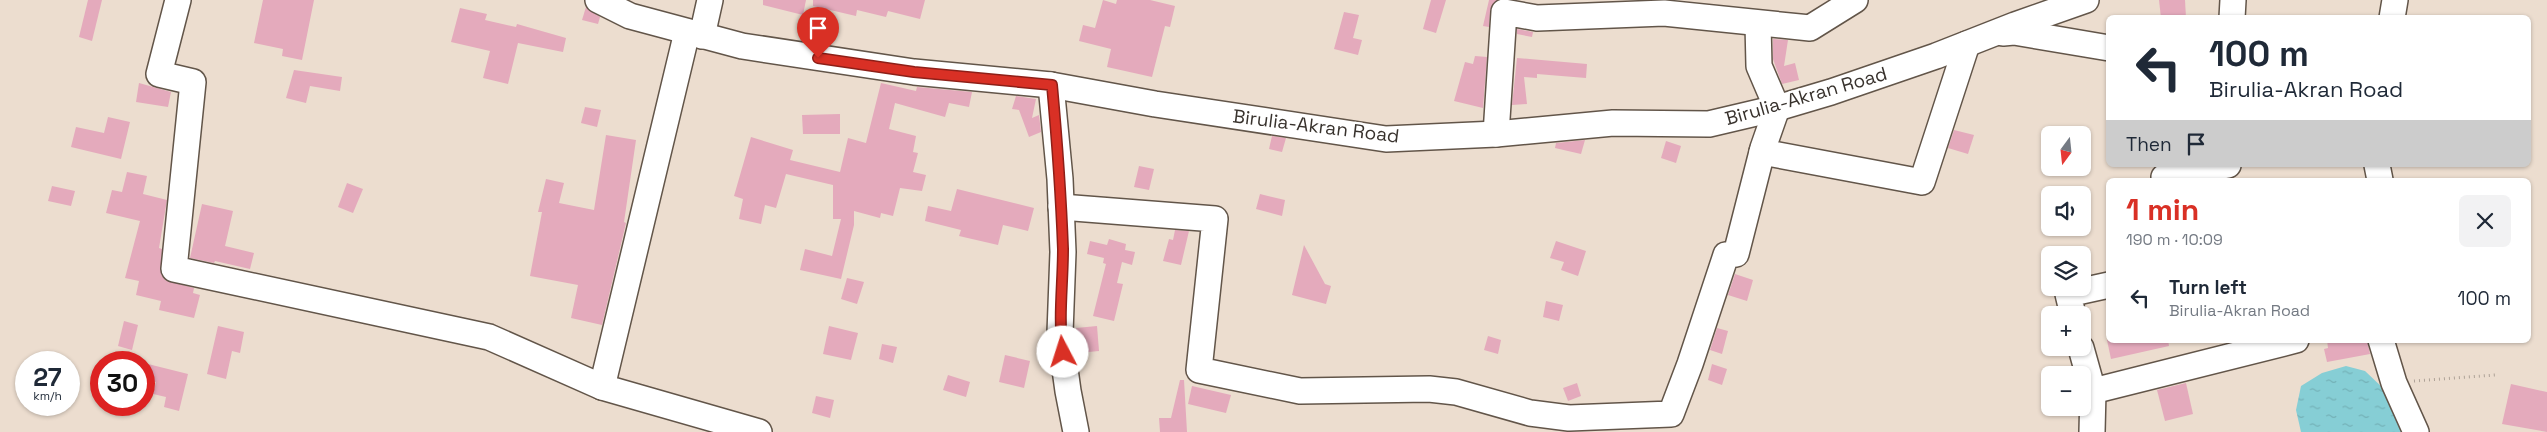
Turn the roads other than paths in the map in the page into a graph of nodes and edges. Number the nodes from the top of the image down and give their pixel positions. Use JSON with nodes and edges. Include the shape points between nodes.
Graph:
{"nodes":[{"id":1,"x":178,"y":0,"type":"edge"},
{"id":2,"x":598,"y":0,"type":"edge"},
{"id":3,"x":710,"y":0,"type":"edge"},
{"id":4,"x":1855,"y":0,"type":"edge"},
{"id":5,"x":2086,"y":0,"type":"edge"},
{"id":6,"x":2233,"y":0,"type":"edge"},
{"id":7,"x":2395,"y":0,"type":"edge"},
{"id":8,"x":1507,"y":6,"type":"edge"},
{"id":9,"x":2232,"y":15,"type":"edge"},
{"id":10,"x":2392,"y":15,"type":"edge"},
{"id":11,"x":1758,"y":24,"type":"junction"},
{"id":12,"x":694,"y":34,"type":"junction"},
{"id":13,"x":1993,"y":34,"type":"junction"},
{"id":14,"x":1967,"y":44,"type":"junction"},
{"id":15,"x":2106,"y":47,"type":"edge"},
{"id":16,"x":1052,"y":85,"type":"junction"},
{"id":17,"x":1777,"y":108,"type":"junction"},
{"id":18,"x":1496,"y":134,"type":"junction"},
{"id":19,"x":1762,"y":152,"type":"junction"},
{"id":20,"x":2202,"y":168,"type":"edge"},
{"id":21,"x":2164,"y":178,"type":"edge"},
{"id":22,"x":1061,"y":207,"type":"junction"},
{"id":23,"x":2106,"y":286,"type":"edge"},
{"id":24,"x":2071,"y":306,"type":"edge"},
{"id":25,"x":2284,"y":343,"type":"edge"},
{"id":26,"x":2382,"y":343,"type":"edge"},
{"id":27,"x":2084,"y":356,"type":"edge"},
{"id":28,"x":602,"y":387,"type":"junction"},
{"id":29,"x":2092,"y":391,"type":"junction"},
{"id":30,"x":759,"y":432,"type":"edge"},
{"id":31,"x":1076,"y":432,"type":"edge"},
{"id":32,"x":2092,"y":432,"type":"edge"},
{"id":33,"x":2416,"y":432,"type":"edge"}],
"edges":[{"from":1,"to":28,"type":"street","via":[[159,74],[193,82],[174,269],[489,337]]},
{"from":2,"to":12,"type":"street","name":"Birulia-Akran Road","via":[[630,16]]},
{"from":3,"to":12,"type":"street"},
{"from":4,"to":11,"type":"street","via":[[1810,28]]},
{"from":5,"to":13,"type":"street","name":"Birulia-Akran Road"},
{"from":6,"to":9,"type":"street"},
{"from":7,"to":10,"type":"street"},
{"from":8,"to":11,"type":"street","via":[[1537,18],[1664,13]]},
{"from":8,"to":18,"type":"street"},
{"from":11,"to":17,"type":"street","via":[[1759,66]]},
{"from":12,"to":16,"type":"street","name":"Birulia-Akran Road","via":[[742,46],[914,72]]},
{"from":12,"to":28,"type":"street"},
{"from":13,"to":14,"type":"street","name":"Birulia-Akran Road"},
{"from":13,"to":15,"type":"street","via":[[2014,32]]},
{"from":14,"to":17,"type":"street","name":"Birulia-Akran Road"},
{"from":14,"to":19,"type":"street","via":[[1922,182]]},
{"from":16,"to":18,"type":"street","name":"Birulia-Akran Road","via":[[1386,139]]},
{"from":16,"to":22,"type":"street"},
{"from":17,"to":18,"type":"street","name":"Birulia-Akran Road","via":[[1709,124],[1613,123]]},
{"from":17,"to":19,"type":"street"},
{"from":19,"to":22,"type":"street","via":[[1736,254],[1726,255],[1671,414],[1569,418],[1530,414],[1456,392],[1429,389],[1300,391],[1199,370],[1215,220]]},
{"from":20,"to":21,"type":"street"},
{"from":22,"to":31,"type":"street","via":[[1060,333]]},
{"from":23,"to":24,"type":"street","via":[[2068,294]]},
{"from":25,"to":29,"type":"street"},
{"from":26,"to":33,"type":"street","via":[[2394,383]]},
{"from":27,"to":29,"type":"street"},
{"from":28,"to":30,"type":"street"},
{"from":29,"to":32,"type":"street"}]}
